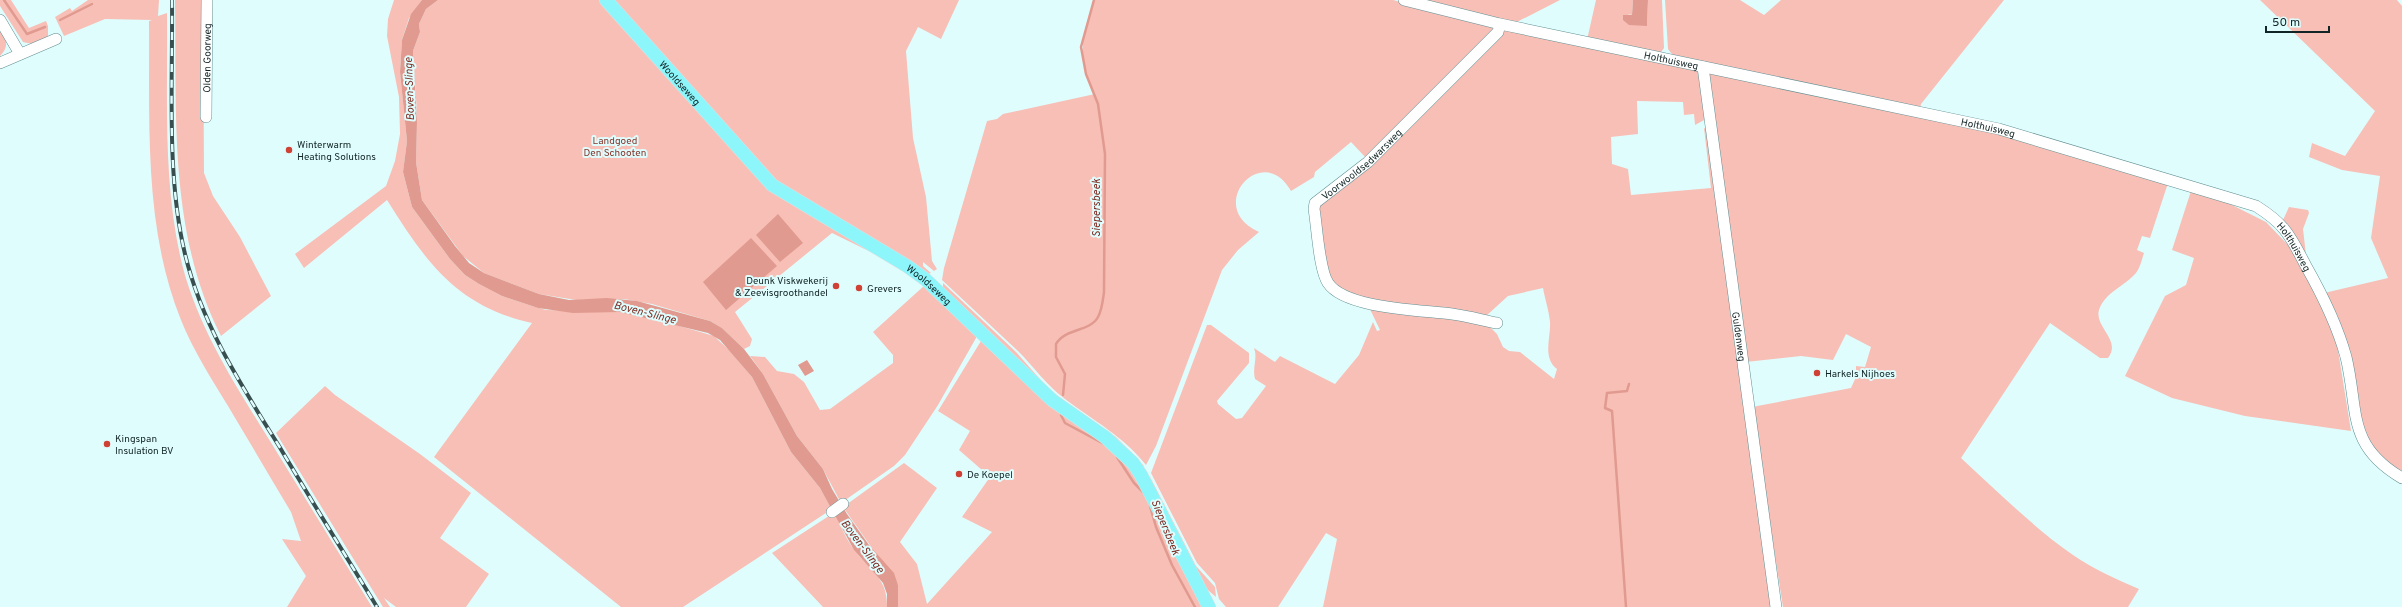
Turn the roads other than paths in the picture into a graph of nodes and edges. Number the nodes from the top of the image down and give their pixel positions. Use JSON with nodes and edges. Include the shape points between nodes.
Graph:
{"nodes":[{"id":1,"x":207,"y":0,"type":"edge"},
{"id":2,"x":606,"y":0,"type":"edge"},
{"id":3,"x":1404,"y":0,"type":"edge"},
{"id":4,"x":0,"y":20,"type":"edge"},
{"id":5,"x":1500,"y":24,"type":"junction"},
{"id":6,"x":56,"y":39,"type":"dead end"},
{"id":7,"x":20,"y":54,"type":"junction"},
{"id":8,"x":0,"y":63,"type":"edge"},
{"id":9,"x":1703,"y":66,"type":"junction"},
{"id":10,"x":206,"y":117,"type":"dead end"},
{"id":11,"x":1497,"y":323,"type":"dead end"},
{"id":12,"x":2402,"y":478,"type":"edge"},
{"id":13,"x":843,"y":504,"type":"dead end"},
{"id":14,"x":832,"y":512,"type":"dead end"},
{"id":15,"x":1209,"y":607,"type":"edge"},
{"id":16,"x":1776,"y":607,"type":"edge"}],
"edges":[{"from":1,"to":10,"type":"street","name":"Olden Goorweg"},
{"from":2,"to":15,"type":"main road","name":"Wooldseweg","via":[[772,185],[907,266],[1052,400],[1126,455],[1141,476]]},
{"from":3,"to":5,"type":"street","name":"Holthuisweg"},
{"from":4,"to":7,"type":"street"},
{"from":5,"to":9,"type":"street","name":"Holthuisweg"},
{"from":5,"to":11,"type":"street","name":"Voorwooldsedwarsweg","via":[[1498,32],[1417,114],[1368,162],[1315,203],[1314,209],[1323,271],[1328,283],[1336,291],[1371,304],[1454,314]]},
{"from":6,"to":7,"type":"street"},
{"from":7,"to":8,"type":"street"},
{"from":9,"to":12,"type":"street","name":"Holthuisweg","via":[[1999,129],[2256,206],[2272,216],[2288,235],[2330,310],[2339,331],[2356,420],[2364,443],[2378,461]]},
{"from":9,"to":16,"type":"street","name":"Guldenweg"},
{"from":13,"to":14,"type":"street"}]}
